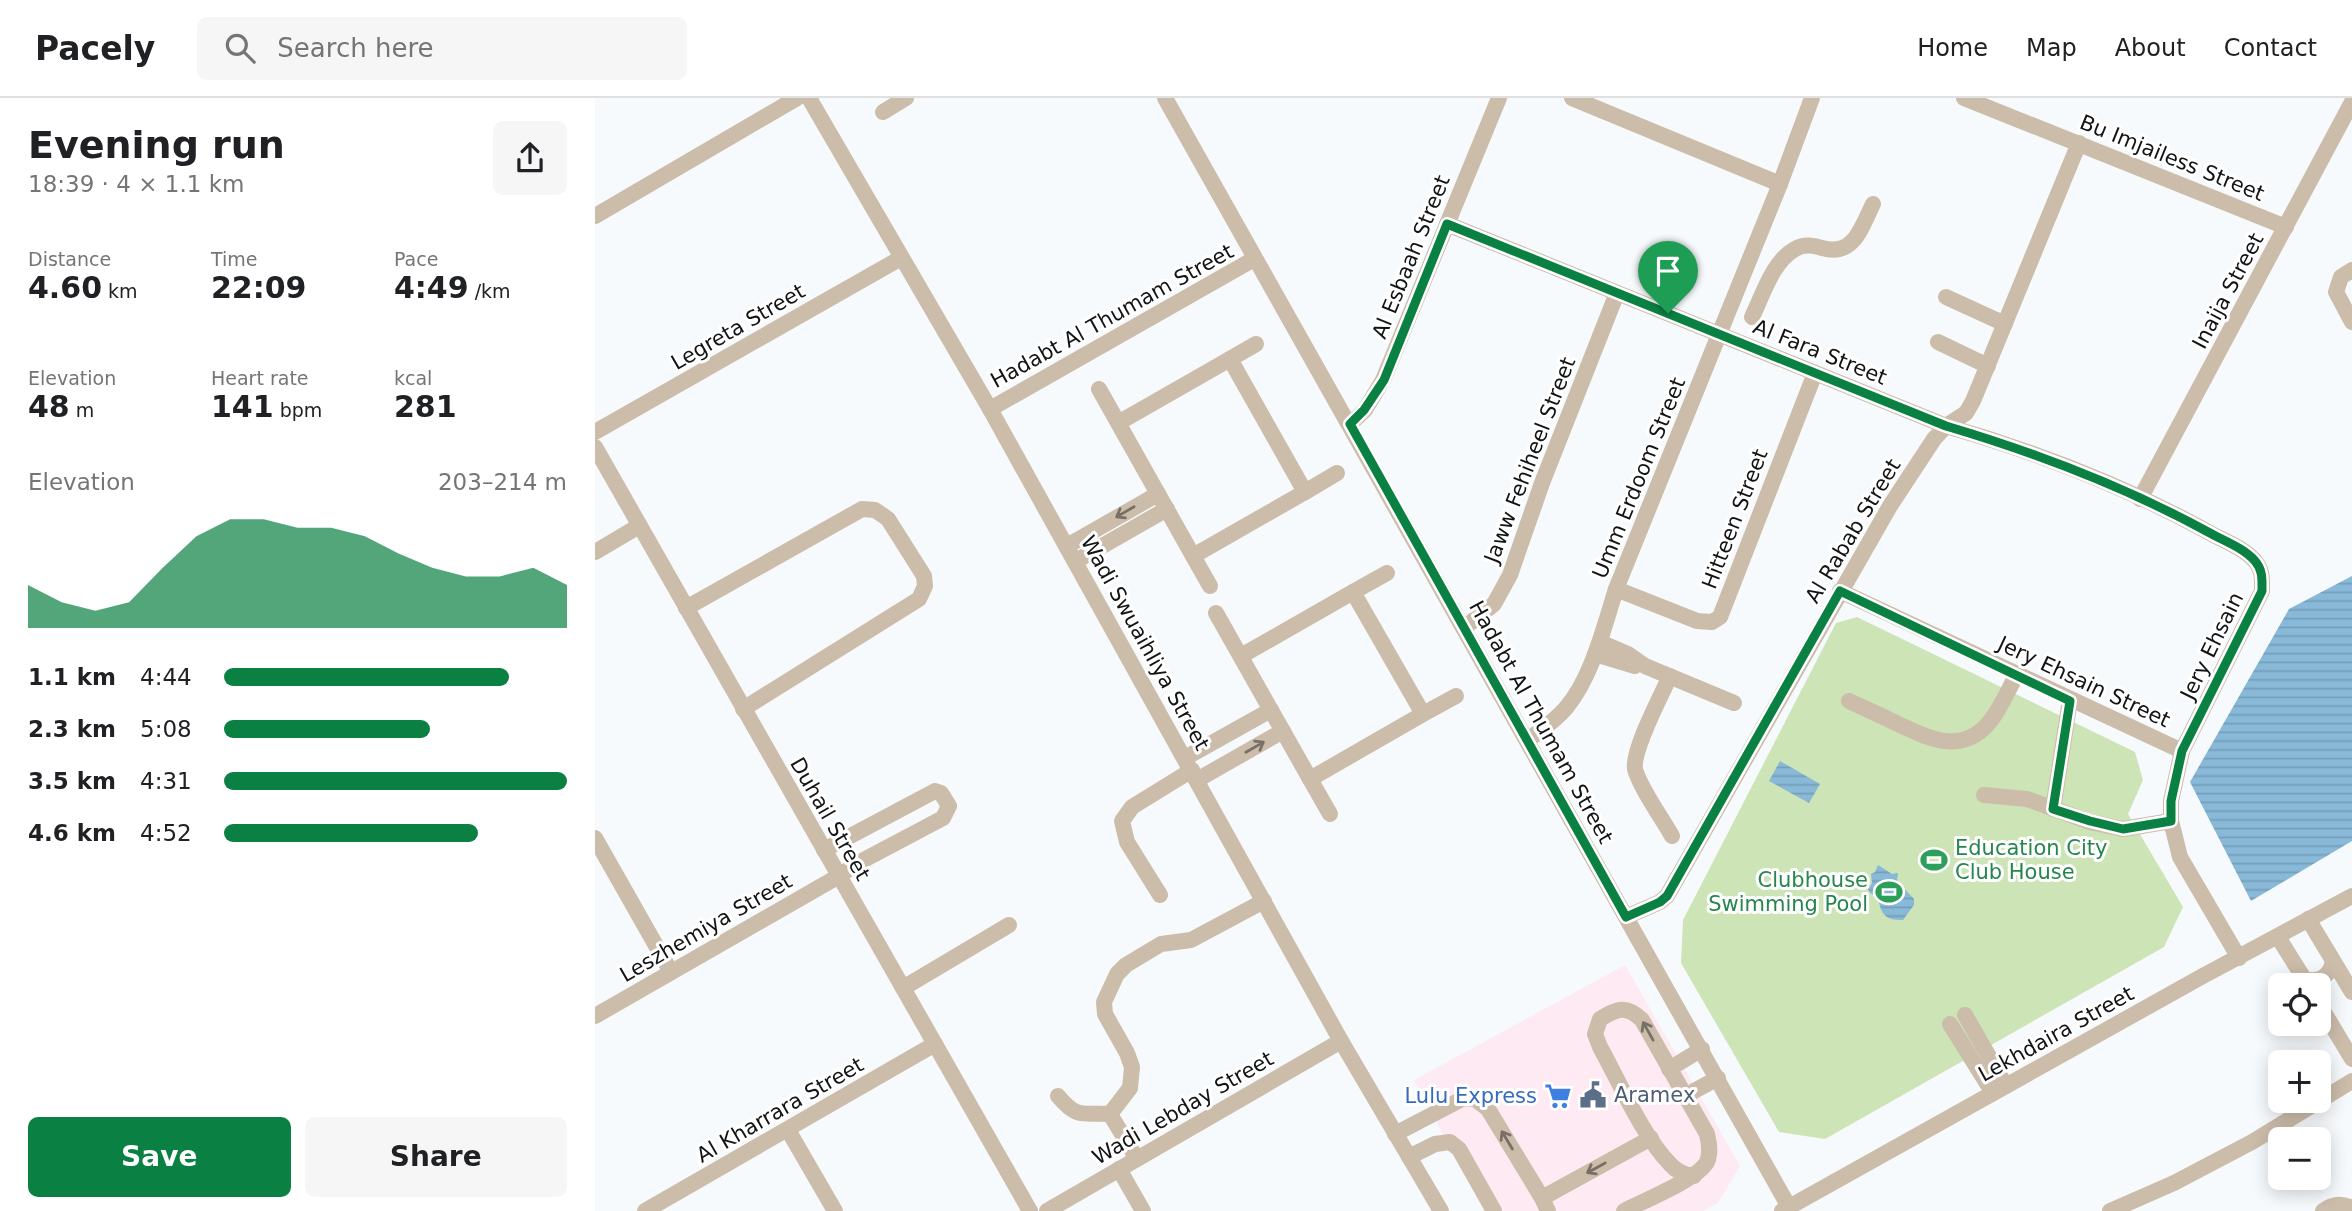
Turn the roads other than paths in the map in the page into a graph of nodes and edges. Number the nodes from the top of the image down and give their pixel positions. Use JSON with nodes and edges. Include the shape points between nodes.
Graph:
{"nodes":[{"id":1,"x":797,"y":98,"type":"edge"},
{"id":2,"x":809,"y":98,"type":"edge"},
{"id":3,"x":906,"y":98,"type":"edge"},
{"id":4,"x":1165,"y":98,"type":"edge"},
{"id":5,"x":1499,"y":98,"type":"edge"},
{"id":6,"x":1572,"y":98,"type":"edge"},
{"id":7,"x":1812,"y":98,"type":"edge"},
{"id":8,"x":1964,"y":98,"type":"edge"},
{"id":9,"x":2352,"y":102,"type":"edge"},
{"id":10,"x":884,"y":112,"type":"dead end"},
{"id":11,"x":2079,"y":144,"type":"junction"},
{"id":12,"x":1780,"y":184,"type":"junction"},
{"id":13,"x":1873,"y":204,"type":"dead end"},
{"id":14,"x":595,"y":216,"type":"edge"},
{"id":15,"x":1447,"y":224,"type":"junction"},
{"id":16,"x":2286,"y":227,"type":"junction"},
{"id":17,"x":901,"y":258,"type":"junction"},
{"id":18,"x":1254,"y":259,"type":"junction"},
{"id":19,"x":1748,"y":264,"type":"junction"},
{"id":20,"x":2352,"y":270,"type":"edge"},
{"id":21,"x":1772,"y":275,"type":"junction"},
{"id":22,"x":1616,"y":292,"type":"junction"},
{"id":23,"x":1946,"y":297,"type":"dead end"},
{"id":24,"x":1752,"y":317,"type":"dead end"},
{"id":25,"x":2352,"y":322,"type":"edge"},
{"id":26,"x":2005,"y":324,"type":"junction"},
{"id":27,"x":1719,"y":334,"type":"junction"},
{"id":28,"x":1938,"y":342,"type":"dead end"},
{"id":29,"x":1256,"y":344,"type":"dead end"},
{"id":30,"x":1230,"y":359,"type":"junction"},
{"id":31,"x":1988,"y":366,"type":"junction"},
{"id":32,"x":1815,"y":373,"type":"junction"},
{"id":33,"x":1099,"y":389,"type":"dead end"},
{"id":34,"x":990,"y":409,"type":"junction"},
{"id":35,"x":1118,"y":423,"type":"junction"},
{"id":36,"x":1350,"y":424,"type":"junction"},
{"id":37,"x":1946,"y":426,"type":"junction"},
{"id":38,"x":595,"y":432,"type":"edge"},
{"id":39,"x":595,"y":447,"type":"edge"},
{"id":40,"x":1337,"y":473,"type":"dead end"},
{"id":41,"x":1305,"y":492,"type":"junction"},
{"id":42,"x":1158,"y":494,"type":"junction"},
{"id":43,"x":2140,"y":499,"type":"junction"},
{"id":44,"x":1167,"y":509,"type":"junction"},
{"id":45,"x":2179,"y":516,"type":"joint"},
{"id":46,"x":639,"y":526,"type":"junction"},
{"id":47,"x":1067,"y":545,"type":"junction"},
{"id":48,"x":595,"y":552,"type":"edge"},
{"id":49,"x":1193,"y":556,"type":"junction"},
{"id":50,"x":1076,"y":561,"type":"junction"},
{"id":51,"x":1387,"y":573,"type":"dead end"},
{"id":52,"x":1210,"y":586,"type":"dead end"},
{"id":53,"x":1616,"y":589,"type":"junction"},
{"id":54,"x":1840,"y":591,"type":"junction"},
{"id":55,"x":1353,"y":592,"type":"junction"},
{"id":56,"x":686,"y":608,"type":"junction"},
{"id":57,"x":1216,"y":613,"type":"dead end"},
{"id":58,"x":1464,"y":628,"type":"junction"},
{"id":59,"x":1597,"y":648,"type":"junction"},
{"id":60,"x":1241,"y":656,"type":"junction"},
{"id":61,"x":2017,"y":674,"type":"junction"},
{"id":62,"x":1670,"y":676,"type":"junction"},
{"id":63,"x":1456,"y":696,"type":"dead end"},
{"id":64,"x":1849,"y":701,"type":"dead end"},
{"id":65,"x":2070,"y":701,"type":"junction"},
{"id":66,"x":1734,"y":703,"type":"dead end"},
{"id":67,"x":743,"y":709,"type":"junction"},
{"id":68,"x":1271,"y":710,"type":"junction"},
{"id":69,"x":1423,"y":714,"type":"junction"},
{"id":70,"x":1283,"y":730,"type":"junction"},
{"id":71,"x":1528,"y":740,"type":"junction"},
{"id":72,"x":2182,"y":751,"type":"junction"},
{"id":73,"x":1191,"y":769,"type":"junction"},
{"id":74,"x":1310,"y":779,"type":"junction"},
{"id":75,"x":1984,"y":795,"type":"dead end"},
{"id":76,"x":2053,"y":809,"type":"junction"},
{"id":77,"x":1330,"y":814,"type":"dead end"},
{"id":78,"x":2171,"y":821,"type":"junction"},
{"id":79,"x":1672,"y":836,"type":"dead end"},
{"id":80,"x":595,"y":838,"type":"edge"},
{"id":81,"x":824,"y":850,"type":"junction"},
{"id":82,"x":839,"y":876,"type":"junction"},
{"id":83,"x":1160,"y":895,"type":"dead end"},
{"id":84,"x":2352,"y":896,"type":"edge"},
{"id":85,"x":1264,"y":901,"type":"junction"},
{"id":86,"x":1626,"y":917,"type":"junction"},
{"id":87,"x":2308,"y":919,"type":"junction"},
{"id":88,"x":1009,"y":925,"type":"dead end"},
{"id":89,"x":2278,"y":937,"type":"junction"},
{"id":90,"x":2239,"y":958,"type":"junction"},
{"id":91,"x":2333,"y":962,"type":"junction"},
{"id":92,"x":671,"y":972,"type":"junction"},
{"id":93,"x":2300,"y":973,"type":"edge"},
{"id":94,"x":2328,"y":973,"type":"edge"},
{"id":95,"x":902,"y":988,"type":"junction"},
{"id":96,"x":2352,"y":992,"type":"edge"},
{"id":97,"x":1965,"y":1015,"type":"dead end"},
{"id":98,"x":595,"y":1016,"type":"edge"},
{"id":99,"x":2331,"y":1023,"type":"edge"},
{"id":100,"x":1953,"y":1028,"type":"dead end"},
{"id":101,"x":1341,"y":1041,"type":"junction"},
{"id":102,"x":935,"y":1044,"type":"junction"},
{"id":103,"x":1702,"y":1049,"type":"junction"},
{"id":104,"x":2352,"y":1059,"type":"edge"},
{"id":105,"x":1669,"y":1069,"type":"junction"},
{"id":106,"x":1718,"y":1078,"type":"junction"},
{"id":107,"x":2352,"y":1081,"type":"edge"},
{"id":108,"x":1999,"y":1089,"type":"junction"},
{"id":109,"x":1058,"y":1096,"type":"dead end"},
{"id":110,"x":1685,"y":1096,"type":"junction"},
{"id":111,"x":1110,"y":1114,"type":"junction"},
{"id":112,"x":788,"y":1130,"type":"junction"},
{"id":113,"x":1395,"y":1133,"type":"junction"},
{"id":114,"x":1651,"y":1138,"type":"junction"},
{"id":115,"x":1409,"y":1157,"type":"junction"},
{"id":116,"x":1137,"y":1159,"type":"junction"},
{"id":117,"x":1119,"y":1169,"type":"junction"},
{"id":118,"x":1694,"y":1176,"type":"junction"},
{"id":119,"x":1545,"y":1205,"type":"edge"},
{"id":120,"x":2352,"y":1208,"type":"edge"},
{"id":121,"x":1055,"y":1209,"type":"edge"},
{"id":122,"x":1786,"y":1209,"type":"edge"},
{"id":123,"x":645,"y":1211,"type":"edge"},
{"id":124,"x":835,"y":1211,"type":"edge"},
{"id":125,"x":1030,"y":1211,"type":"edge"},
{"id":126,"x":1143,"y":1211,"type":"edge"},
{"id":127,"x":1441,"y":1211,"type":"edge"},
{"id":128,"x":1494,"y":1211,"type":"edge"},
{"id":129,"x":1624,"y":1211,"type":"edge"},
{"id":130,"x":2110,"y":1211,"type":"edge"},
{"id":131,"x":2323,"y":1211,"type":"edge"}],
"edges":[{"from":1,"to":14,"type":"street"},
{"from":2,"to":17,"type":"street","name":"Wadi Swuaihliya Street"},
{"from":3,"to":10,"type":"street"},
{"from":4,"to":18,"type":"street","name":"Hadabt Al Thumam Street"},
{"from":5,"to":15,"type":"street","name":"Al Esbaah Street"},
{"from":6,"to":12,"type":"street"},
{"from":7,"to":12,"type":"street","name":"Umm Erdoom Street"},
{"from":8,"to":11,"type":"street","name":"Bu Imjailess Street"},
{"from":9,"to":16,"type":"street","name":"Inaija Street"},
{"from":11,"to":16,"type":"street","name":"Bu Imjailess Street"},
{"from":11,"to":26,"type":"street","name":"Al Rabab Street"},
{"from":12,"to":19,"type":"street","name":"Umm Erdoom Street"},
{"from":13,"to":21,"type":"street","via":[[1848,246],[1832,251],[1806,245],[1795,249]]},
{"from":15,"to":22,"type":"street","name":"Al Fara Street"},
{"from":15,"to":36,"type":"street","name":"Al Esbaah Street","via":[[1384,380]]},
{"from":16,"to":43,"type":"street","name":"Inaija Street"},
{"from":17,"to":34,"type":"street","name":"Wadi Swuaihliya Street"},
{"from":17,"to":38,"type":"street","name":"Legreta Street"},
{"from":18,"to":34,"type":"street","name":"Hadabt Al Thumam Street"},
{"from":18,"to":36,"type":"street","name":"Hadabt Al Thumam Street"},
{"from":19,"to":21,"type":"street"},
{"from":19,"to":27,"type":"street","name":"Umm Erdoom Street"},
{"from":20,"to":25,"type":"street","via":[[2341,277],[2336,292]]},
{"from":21,"to":24,"type":"street"},
{"from":22,"to":27,"type":"street","name":"Al Fara Street"},
{"from":22,"to":58,"type":"street","name":"Jaww Fehiheel Street","via":[[1510,575],[1494,604]]},
{"from":23,"to":26,"type":"street"},
{"from":26,"to":31,"type":"street","name":"Al Rabab Street"},
{"from":27,"to":32,"type":"street","name":"Al Fara Street"},
{"from":27,"to":53,"type":"street","name":"Umm Erdoom Street"},
{"from":28,"to":31,"type":"street"},
{"from":29,"to":30,"type":"street"},
{"from":30,"to":35,"type":"street"},
{"from":30,"to":41,"type":"street"},
{"from":31,"to":37,"type":"street","name":"Al Rabab Street","via":[[1966,413]]},
{"from":32,"to":37,"type":"street","name":"Al Fara Street"},
{"from":32,"to":53,"type":"street","name":"Hitteen Street","via":[[1720,617],[1697,621]]},
{"from":33,"to":35,"type":"street"},
{"from":34,"to":47,"type":"street","name":"Wadi Swuaihliya Street"},
{"from":35,"to":42,"type":"street"},
{"from":36,"to":58,"type":"street","name":"Hadabt Al Thumam Street"},
{"from":37,"to":43,"type":"street","name":"Al Fara Street","via":[[2021,449]]},
{"from":37,"to":54,"type":"street","name":"Al Rabab Street","via":[[1890,506]]},
{"from":39,"to":46,"type":"street","name":"Duhail Street"},
{"from":40,"to":41,"type":"street"},
{"from":41,"to":49,"type":"street"},
{"from":42,"to":44,"type":"street"},
{"from":42,"to":47,"type":"street","one_way":true},
{"from":43,"to":45,"type":"street","name":"Al Fara Street"},
{"from":44,"to":49,"type":"street"},
{"from":44,"to":50,"type":"street"},
{"from":45,"to":72,"type":"street","name":"Jery Ehsain","via":[[2244,552],[2263,574],[2262,591]]},
{"from":46,"to":48,"type":"street"},
{"from":46,"to":56,"type":"street","name":"Duhail Street"},
{"from":47,"to":50,"type":"street","name":"Wadi Swuaihliya Street"},
{"from":49,"to":52,"type":"street"},
{"from":50,"to":73,"type":"street","name":"Wadi Swuaihliya Street"},
{"from":51,"to":55,"type":"street"},
{"from":53,"to":59,"type":"street","name":"Umm Erdoom Street"},
{"from":54,"to":61,"type":"street","name":"Jery Ehsain Street"},
{"from":54,"to":86,"type":"street","name":"Al Rabab Street","via":[[1667,896]]},
{"from":55,"to":60,"type":"street"},
{"from":55,"to":69,"type":"street"},
{"from":56,"to":67,"type":"street","name":"Duhail Street"},
{"from":56,"to":67,"type":"street","via":[[862,509],[875,510],[888,519],[924,576],[919,599]]},
{"from":57,"to":60,"type":"street"},
{"from":58,"to":71,"type":"street","name":"Hadabt Al Thumam Street"},
{"from":59,"to":62,"type":"street","via":[[1625,664]]},
{"from":59,"to":71,"type":"street","name":"Umm Erdoom Street","via":[[1568,706]]},
{"from":60,"to":68,"type":"street"},
{"from":61,"to":64,"type":"street","via":[[1983,729],[1953,742],[1929,738]]},
{"from":61,"to":65,"type":"street","name":"Jery Ehsain Street"},
{"from":62,"to":66,"type":"street"},
{"from":62,"to":79,"type":"street","via":[[1635,767]]},
{"from":63,"to":69,"type":"street"},
{"from":65,"to":72,"type":"street","name":"Jery Ehsain Street"},
{"from":65,"to":76,"type":"street"},
{"from":67,"to":81,"type":"street","name":"Duhail Street"},
{"from":68,"to":70,"type":"street"},
{"from":68,"to":73,"type":"street"},
{"from":69,"to":74,"type":"street"},
{"from":73,"to":70,"type":"street","one_way":true},
{"from":70,"to":74,"type":"street"},
{"from":71,"to":86,"type":"street","name":"Hadabt Al Thumam Street"},
{"from":72,"to":78,"type":"street","name":"Jery Ehsain Street"},
{"from":73,"to":83,"type":"street","via":[[1132,807],[1122,821],[1127,842]]},
{"from":73,"to":85,"type":"street","name":"Wadi Swuaihliya Street"},
{"from":74,"to":77,"type":"street"},
{"from":75,"to":76,"type":"street","via":[[2027,799]]},
{"from":76,"to":78,"type":"street","via":[[2123,829]]},
{"from":78,"to":90,"type":"street","name":"Jery Ehsain Street","via":[[2180,857]]},
{"from":80,"to":92,"type":"street"},
{"from":81,"to":82,"type":"street","name":"Duhail Street"},
{"from":81,"to":82,"type":"street","name":"Leszhemiya Street","via":[[935,791],[950,806],[943,818]]},
{"from":82,"to":92,"type":"street","name":"Leszhemiya Street"},
{"from":82,"to":95,"type":"street","name":"Duhail Street"},
{"from":84,"to":87,"type":"street","name":"Lekhdaira Street"},
{"from":85,"to":101,"type":"street","name":"Wadi Swuaihliya Street"},
{"from":85,"to":111,"type":"street","via":[[1191,940],[1161,944],[1117,974],[1104,1002],[1105,1014],[1132,1067],[1130,1088]]},
{"from":86,"to":103,"type":"street","name":"Hadabt Al Thumam Street"},
{"from":87,"to":89,"type":"street","name":"Lekhdaira Street"},
{"from":87,"to":91,"type":"street"},
{"from":88,"to":95,"type":"street"},
{"from":89,"to":90,"type":"street","name":"Lekhdaira Street"},
{"from":89,"to":93,"type":"street"},
{"from":90,"to":108,"type":"street","name":"Lekhdaira Street"},
{"from":91,"to":94,"type":"street"},
{"from":91,"to":96,"type":"street"},
{"from":92,"to":98,"type":"street","name":"Leszhemiya Street"},
{"from":95,"to":102,"type":"street","name":"Duhail Street"},
{"from":97,"to":108,"type":"street"},
{"from":99,"to":104,"type":"street"},
{"from":100,"to":108,"type":"street"},
{"from":101,"to":113,"type":"street","name":"Wadi Swuaihliya Street"},
{"from":101,"to":116,"type":"street","name":"Wadi Lebday Street"},
{"from":102,"to":112,"type":"street","name":"Al Kharrara Street"},
{"from":102,"to":125,"type":"street","name":"Duhail Street"},
{"from":103,"to":105,"type":"street"},
{"from":103,"to":106,"type":"street","name":"Hadabt Al Thumam Street"},
{"from":105,"to":110,"type":"street"},
{"from":105,"to":114,"type":"street","one_way":true,"via":[[1636,1014],[1615,1009],[1600,1019],[1595,1034],[1600,1047]]},
{"from":106,"to":110,"type":"street"},
{"from":106,"to":122,"type":"street","name":"Hadabt Al Thumam Street"},
{"from":107,"to":130,"type":"street","via":[[2252,1142]]},
{"from":108,"to":122,"type":"street","name":"Lekhdaira Street"},
{"from":109,"to":111,"type":"street","via":[[1071,1111]]},
{"from":110,"to":118,"type":"street","via":[[1707,1134],[1709,1147],[1708,1161]]},
{"from":111,"to":116,"type":"street"},
{"from":112,"to":123,"type":"street","name":"Al Kharrara Street"},
{"from":112,"to":124,"type":"street"},
{"from":113,"to":115,"type":"street","name":"Wadi Swuaihliya Street"},
{"from":119,"to":113,"type":"street","one_way":true,"via":[[1488,1109],[1475,1099],[1464,1098]]},
{"from":114,"to":118,"type":"street","via":[[1671,1166]]},
{"from":114,"to":119,"type":"street","one_way":true},
{"from":115,"to":127,"type":"street","name":"Wadi Swuaihliya Street"},
{"from":115,"to":128,"type":"street","via":[[1450,1142],[1459,1149]]},
{"from":116,"to":117,"type":"street","name":"Wadi Lebday Street"},
{"from":117,"to":121,"type":"street","name":"Wadi Lebday Street"},
{"from":117,"to":126,"type":"street"},
{"from":118,"to":129,"type":"street"},
{"from":120,"to":131,"type":"street","via":[[2341,1204]]}]}
